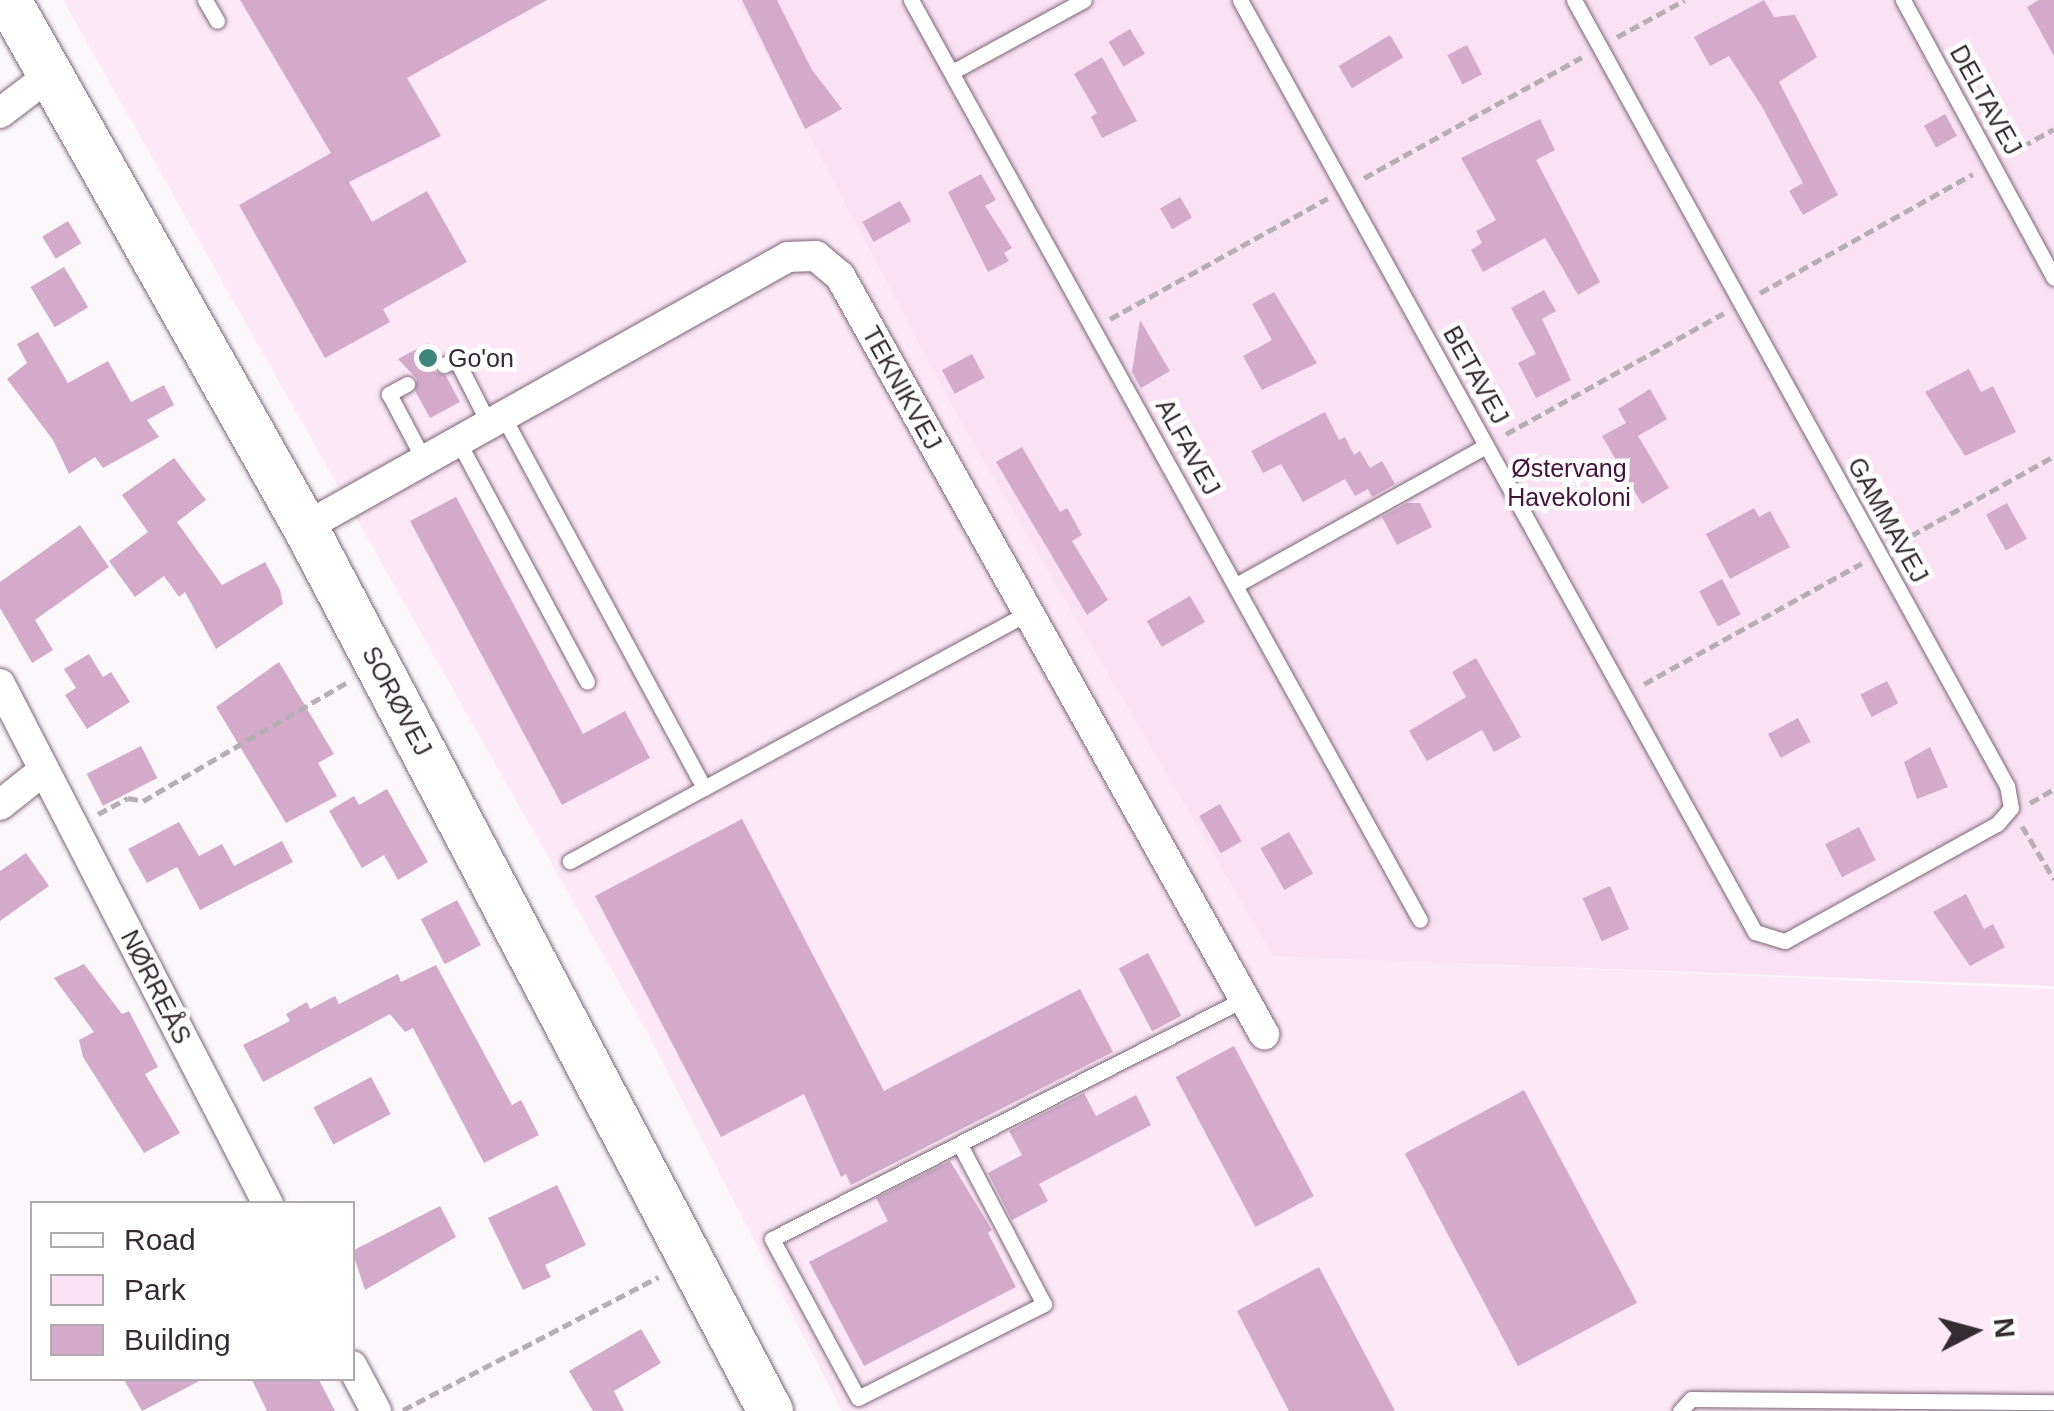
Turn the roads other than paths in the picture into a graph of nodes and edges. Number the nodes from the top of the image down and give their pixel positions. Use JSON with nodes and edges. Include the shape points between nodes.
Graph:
{"nodes":[{"id":1,"x":8,"y":0,"type":"edge"},
{"id":2,"x":205,"y":0,"type":"edge"},
{"id":3,"x":911,"y":0,"type":"edge"},
{"id":4,"x":1084,"y":0,"type":"edge"},
{"id":5,"x":1240,"y":0,"type":"edge"},
{"id":6,"x":1574,"y":0,"type":"edge"},
{"id":7,"x":1902,"y":0,"type":"edge"},
{"id":8,"x":216,"y":21,"type":"dead end"},
{"id":9,"x":952,"y":72,"type":"junction"},
{"id":10,"x":50,"y":75,"type":"junction"},
{"id":11,"x":0,"y":114,"type":"edge"},
{"id":12,"x":2054,"y":278,"type":"edge"},
{"id":13,"x":444,"y":364,"type":"dead end"},
{"id":14,"x":407,"y":384,"type":"dead end"},
{"id":15,"x":496,"y":420,"type":"junction"},
{"id":16,"x":458,"y":441,"type":"junction"},
{"id":17,"x":1486,"y":446,"type":"junction"},
{"id":18,"x":424,"y":460,"type":"junction"},
{"id":19,"x":304,"y":527,"type":"junction"},
{"id":20,"x":1236,"y":586,"type":"junction"},
{"id":21,"x":1028,"y":613,"type":"junction"},
{"id":22,"x":587,"y":682,"type":"dead end"},
{"id":23,"x":0,"y":684,"type":"edge"},
{"id":24,"x":44,"y":770,"type":"junction"},
{"id":25,"x":704,"y":788,"type":"junction"},
{"id":26,"x":0,"y":805,"type":"edge"},
{"id":27,"x":570,"y":861,"type":"dead end"},
{"id":28,"x":1420,"y":920,"type":"dead end"},
{"id":29,"x":1755,"y":932,"type":"joint"},
{"id":30,"x":1244,"y":1000,"type":"junction"},
{"id":31,"x":1264,"y":1034,"type":"dead end"},
{"id":32,"x":960,"y":1146,"type":"junction"},
{"id":33,"x":266,"y":1201,"type":"edge"},
{"id":34,"x":355,"y":1372,"type":"edge"},
{"id":35,"x":2054,"y":1402,"type":"edge"},
{"id":36,"x":376,"y":1411,"type":"edge"},
{"id":37,"x":770,"y":1411,"type":"edge"},
{"id":38,"x":1680,"y":1411,"type":"edge"}],
"edges":[{"from":1,"to":10,"type":"street","name":"SORØVEJ"},
{"from":2,"to":8,"type":"lane"},
{"from":3,"to":9,"type":"lane","name":"ALFAVEJ"},
{"from":4,"to":9,"type":"lane"},
{"from":5,"to":17,"type":"lane","name":"BETAVEJ"},
{"from":6,"to":29,"type":"lane","name":"GAMMAVEJ","via":[[2006,786],[2011,808],[1996,824],[1784,941]]},
{"from":7,"to":12,"type":"lane","name":"DELTAVEJ"},
{"from":9,"to":20,"type":"lane","name":"ALFAVEJ"},
{"from":10,"to":11,"type":"street"},
{"from":10,"to":19,"type":"street","name":"SORØVEJ"},
{"from":13,"to":15,"type":"lane","via":[[456,359]]},
{"from":14,"to":18,"type":"lane","via":[[389,394]]},
{"from":15,"to":16,"type":"street","name":"TEKNIKVEJ"},
{"from":15,"to":21,"type":"street","name":"TEKNIKVEJ","via":[[788,256],[816,256],[840,276]]},
{"from":15,"to":25,"type":"lane"},
{"from":16,"to":18,"type":"street","name":"TEKNIKVEJ"},
{"from":16,"to":22,"type":"lane"},
{"from":17,"to":20,"type":"lane"},
{"from":17,"to":29,"type":"lane","name":"BETAVEJ"},
{"from":18,"to":19,"type":"street","name":"TEKNIKVEJ"},
{"from":19,"to":37,"type":"street","name":"SORØVEJ"},
{"from":20,"to":28,"type":"lane","name":"ALFAVEJ"},
{"from":21,"to":25,"type":"lane"},
{"from":21,"to":30,"type":"street","name":"TEKNIKVEJ"},
{"from":23,"to":24,"type":"street","name":"NØRREÅS"},
{"from":24,"to":26,"type":"street"},
{"from":24,"to":33,"type":"street","name":"NØRREÅS"},
{"from":25,"to":27,"type":"lane"},
{"from":30,"to":31,"type":"street","name":"TEKNIKVEJ"},
{"from":30,"to":32,"type":"lane"},
{"from":32,"to":32,"type":"lane","via":[[772,1239],[858,1398],[1044,1304]]},
{"from":34,"to":36,"type":"street"},
{"from":35,"to":38,"type":"lane","via":[[1691,1399]]}]}
